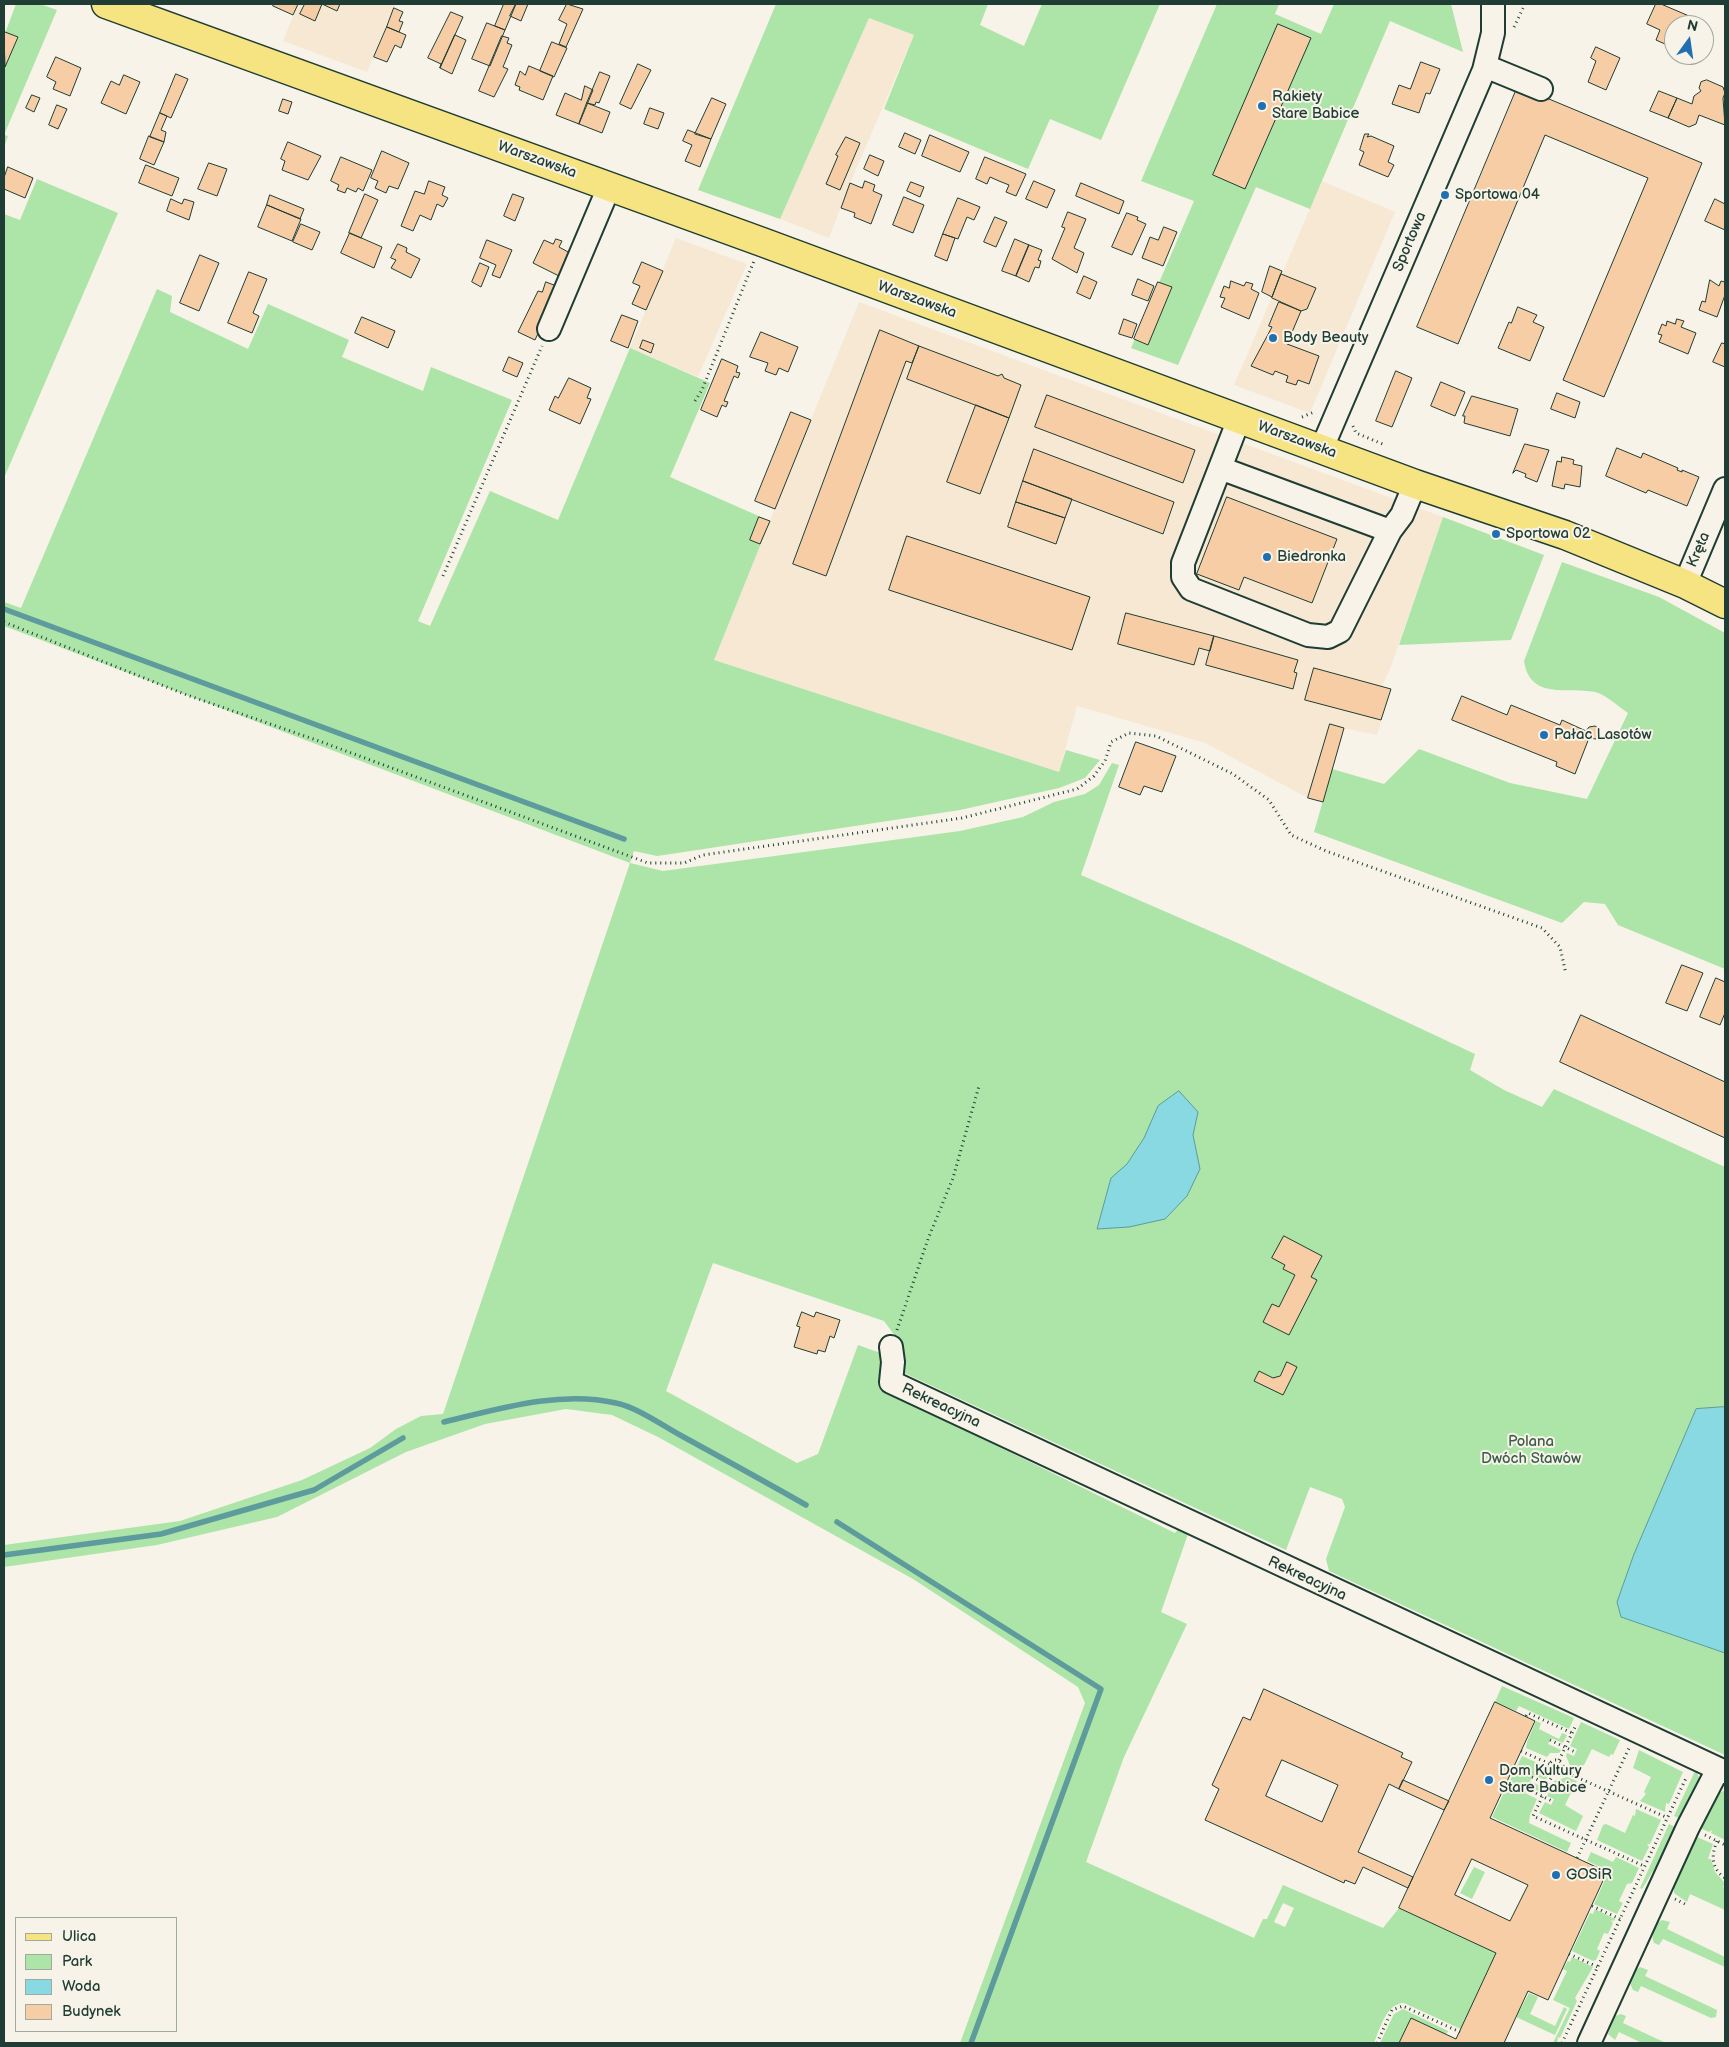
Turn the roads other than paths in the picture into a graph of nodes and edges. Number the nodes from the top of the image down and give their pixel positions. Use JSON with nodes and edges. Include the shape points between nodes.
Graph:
{"nodes":[{"id":1,"x":106,"y":4,"type":"edge"},
{"id":2,"x":1493,"y":4,"type":"edge"},
{"id":3,"x":1485,"y":66,"type":"junction"},
{"id":4,"x":1541,"y":89,"type":"dead end"},
{"id":5,"x":610,"y":186,"type":"junction"},
{"id":6,"x":549,"y":329,"type":"road end"},
{"id":7,"x":1239,"y":419,"type":"junction"},
{"id":8,"x":1322,"y":448,"type":"junction"},
{"id":9,"x":1220,"y":468,"type":"junction"},
{"id":10,"x":1416,"y":484,"type":"junction"},
{"id":11,"x":1725,"y":489,"type":"edge"},
{"id":12,"x":1390,"y":532,"type":"junction"},
{"id":13,"x":1685,"y":584,"type":"junction"},
{"id":14,"x":1725,"y":604,"type":"edge"},
{"id":15,"x":891,"y":1348,"type":"road end"},
{"id":16,"x":1721,"y":1771,"type":"edge"},
{"id":17,"x":1589,"y":2043,"type":"edge"}],
"edges":[{"from":1,"to":5,"type":"main road","name":"Warszawska"},
{"from":2,"to":3,"type":"street","name":"Sportowa","via":[[1493,33]]},
{"from":3,"to":4,"type":"street"},
{"from":3,"to":8,"type":"street","name":"Sportowa"},
{"from":5,"to":6,"type":"street"},
{"from":5,"to":7,"type":"main road","name":"Warszawska"},
{"from":7,"to":8,"type":"main road","name":"Warszawska"},
{"from":7,"to":9,"type":"street"},
{"from":8,"to":10,"type":"main road","name":"Warszawska"},
{"from":9,"to":12,"type":"street"},
{"from":9,"to":12,"type":"street","via":[[1182,563],[1183,577],[1191,589],[1308,636],[1328,637],[1340,631]]},
{"from":10,"to":12,"type":"street"},
{"from":10,"to":13,"type":"main road","name":"Warszawska","via":[[1565,535]]},
{"from":11,"to":13,"type":"street","name":"Kręta"},
{"from":13,"to":14,"type":"main road","name":"Warszawska"},
{"from":15,"to":16,"type":"street","name":"Rekreacyjna","via":[[891,1382]]},
{"from":16,"to":17,"type":"street","via":[[1688,1827]]}]}
